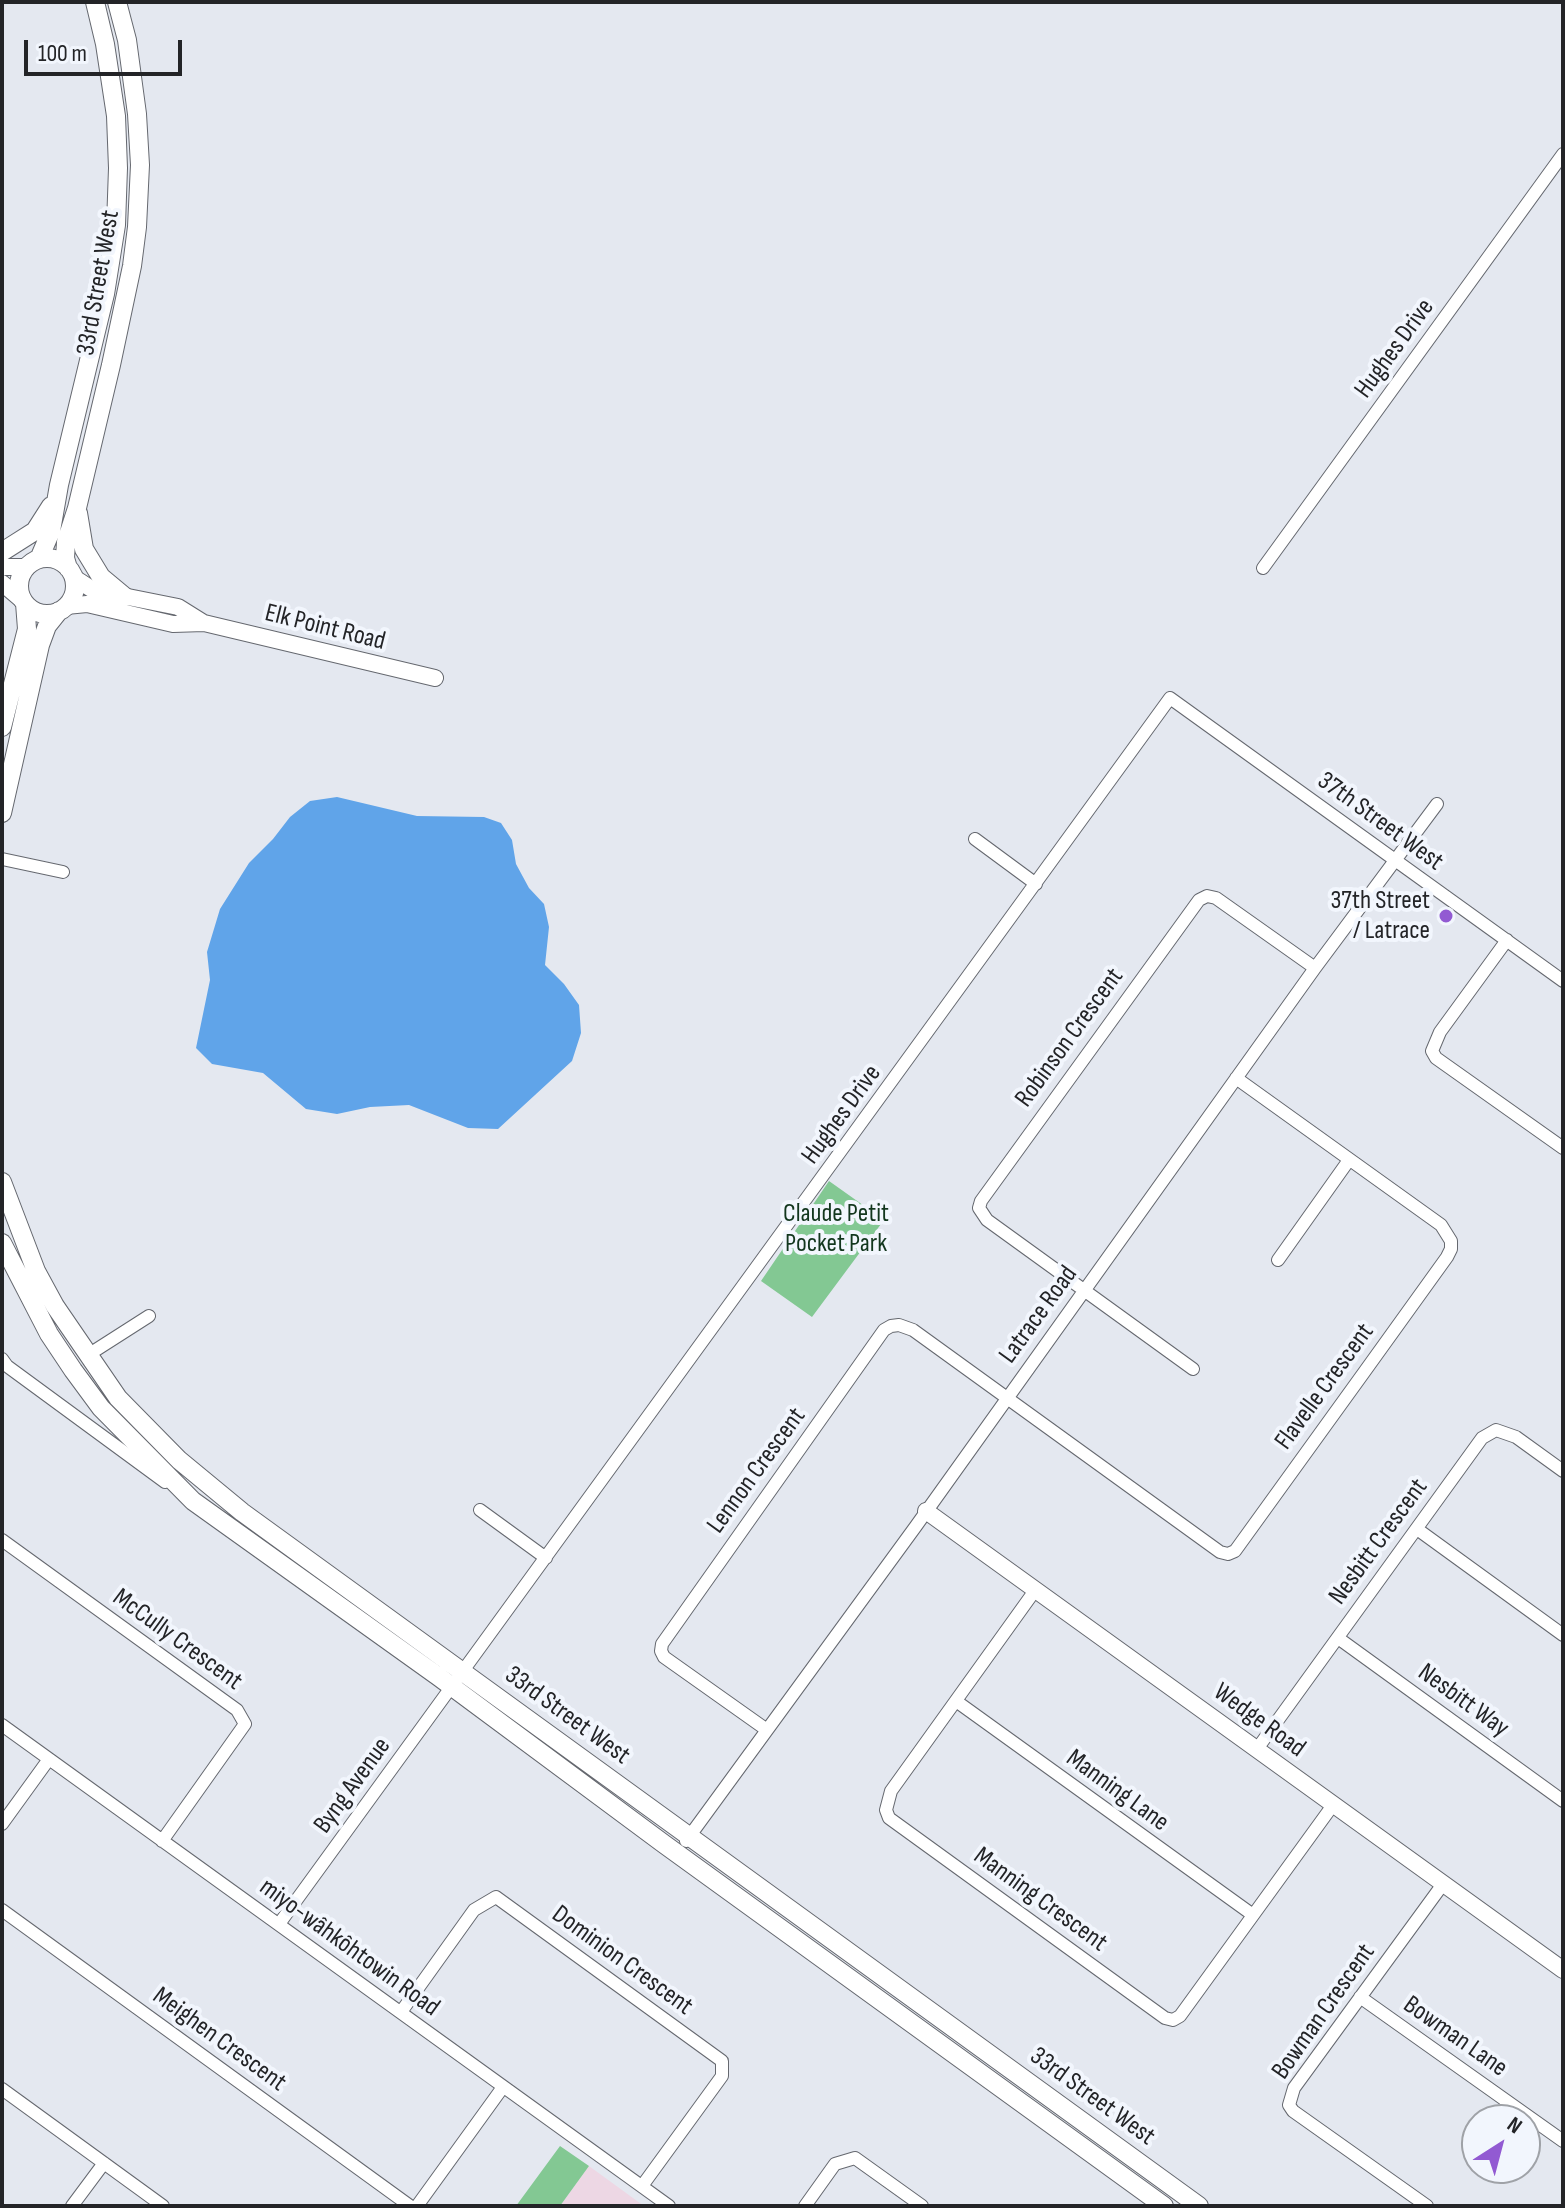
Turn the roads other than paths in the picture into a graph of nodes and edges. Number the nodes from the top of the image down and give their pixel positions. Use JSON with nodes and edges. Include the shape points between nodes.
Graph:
{"nodes":[{"id":1,"x":95,"y":2,"type":"edge"},
{"id":2,"x":117,"y":2,"type":"edge"},
{"id":3,"x":1563,"y":154,"type":"edge"},
{"id":4,"x":59,"y":485,"type":"junction"},
{"id":5,"x":77,"y":508,"type":"junction"},
{"id":6,"x":2,"y":552,"type":"edge"},
{"id":7,"x":33,"y":563,"type":"junction"},
{"id":8,"x":2,"y":567,"type":"edge"},
{"id":9,"x":1263,"y":568,"type":"dead end"},
{"id":10,"x":71,"y":573,"type":"junction"},
{"id":11,"x":2,"y":583,"type":"edge"},
{"id":12,"x":125,"y":597,"type":"junction"},
{"id":13,"x":24,"y":602,"type":"junction"},
{"id":14,"x":62,"y":609,"type":"junction"},
{"id":15,"x":204,"y":623,"type":"junction"},
{"id":16,"x":435,"y":678,"type":"dead end"},
{"id":17,"x":1170,"y":698,"type":"joint"},
{"id":18,"x":2,"y":727,"type":"edge"},
{"id":19,"x":1437,"y":804,"type":"dead end"},
{"id":20,"x":2,"y":813,"type":"edge"},
{"id":21,"x":975,"y":839,"type":"dead end"},
{"id":22,"x":2,"y":859,"type":"edge"},
{"id":23,"x":1395,"y":860,"type":"junction"},
{"id":24,"x":63,"y":872,"type":"dead end"},
{"id":25,"x":1036,"y":884,"type":"junction"},
{"id":26,"x":1507,"y":940,"type":"junction"},
{"id":27,"x":1315,"y":968,"type":"junction"},
{"id":28,"x":1563,"y":981,"type":"edge"},
{"id":29,"x":1236,"y":1078,"type":"junction"},
{"id":30,"x":1563,"y":1148,"type":"edge"},
{"id":31,"x":1349,"y":1160,"type":"junction"},
{"id":32,"x":2,"y":1182,"type":"edge"},
{"id":33,"x":2,"y":1243,"type":"edge"},
{"id":34,"x":1278,"y":1260,"type":"dead end"},
{"id":35,"x":1084,"y":1291,"type":"junction"},
{"id":36,"x":149,"y":1316,"type":"dead end"},
{"id":37,"x":88,"y":1355,"type":"junction"},
{"id":38,"x":2,"y":1359,"type":"edge"},
{"id":39,"x":1193,"y":1369,"type":"dead end"},
{"id":40,"x":1006,"y":1397,"type":"junction"},
{"id":41,"x":1563,"y":1471,"type":"edge"},
{"id":42,"x":193,"y":1501,"type":"junction"},
{"id":43,"x":480,"y":1510,"type":"dead end"},
{"id":44,"x":926,"y":1511,"type":"junction"},
{"id":45,"x":1417,"y":1529,"type":"junction"},
{"id":46,"x":2,"y":1540,"type":"edge"},
{"id":47,"x":546,"y":1558,"type":"junction"},
{"id":48,"x":1036,"y":1589,"type":"junction"},
{"id":49,"x":1563,"y":1635,"type":"edge"},
{"id":50,"x":1338,"y":1638,"type":"junction"},
{"id":51,"x":458,"y":1680,"type":"junction"},
{"id":52,"x":956,"y":1701,"type":"junction"},
{"id":53,"x":2,"y":1725,"type":"edge"},
{"id":54,"x":767,"y":1730,"type":"junction"},
{"id":55,"x":1257,"y":1749,"type":"junction"},
{"id":56,"x":49,"y":1759,"type":"junction"},
{"id":57,"x":1563,"y":1801,"type":"edge"},
{"id":58,"x":1333,"y":1805,"type":"junction"},
{"id":59,"x":2,"y":1824,"type":"edge"},
{"id":60,"x":689,"y":1837,"type":"junction"},
{"id":61,"x":162,"y":1841,"type":"junction"},
{"id":62,"x":677,"y":1853,"type":"junction"},
{"id":63,"x":1443,"y":1884,"type":"junction"},
{"id":64,"x":2,"y":1910,"type":"edge"},
{"id":65,"x":1253,"y":1915,"type":"junction"},
{"id":66,"x":279,"y":1924,"type":"junction"},
{"id":67,"x":1563,"y":1970,"type":"edge"},
{"id":68,"x":1360,"y":1997,"type":"junction"},
{"id":69,"x":401,"y":2012,"type":"junction"},
{"id":70,"x":503,"y":2087,"type":"junction"},
{"id":71,"x":2,"y":2089,"type":"edge"},
{"id":72,"x":1563,"y":2141,"type":"edge"},
{"id":73,"x":104,"y":2163,"type":"junction"},
{"id":74,"x":642,"y":2186,"type":"junction"},
{"id":75,"x":1176,"y":2190,"type":"junction"},
{"id":76,"x":72,"y":2206,"type":"edge"},
{"id":77,"x":163,"y":2206,"type":"edge"},
{"id":78,"x":410,"y":2206,"type":"edge"},
{"id":79,"x":417,"y":2206,"type":"edge"},
{"id":80,"x":669,"y":2206,"type":"edge"},
{"id":81,"x":805,"y":2206,"type":"edge"},
{"id":82,"x":922,"y":2206,"type":"edge"},
{"id":83,"x":1164,"y":2206,"type":"edge"},
{"id":84,"x":1199,"y":2206,"type":"edge"},
{"id":85,"x":1427,"y":2206,"type":"edge"}],
"edges":[{"from":1,"to":4,"type":"main road","name":"33rd Street West","via":[[116,116],[116,225],[105,294]]},
{"from":2,"to":5,"type":"main road","name":"33rd Street West","via":[[137,114],[137,227],[127,296]]},
{"from":3,"to":9,"type":"street","name":"Hughes Drive"},
{"from":4,"to":6,"type":"main road","via":[[40,526]]},
{"from":4,"to":7,"type":"main road","name":"33rd Street West","via":[[49,539]]},
{"from":5,"to":10,"type":"main road","name":"33rd Street West","via":[[66,542]]},
{"from":5,"to":12,"type":"main road","via":[[84,549],[101,577]]},
{"from":7,"to":8,"type":"street"},
{"from":7,"to":10,"type":"main road","via":[[55,559]]},
{"from":7,"to":13,"type":"main road","name":"33rd Street West","via":[[22,572]]},
{"from":10,"to":12,"type":"street","name":"Elk Point Road","via":[[93,590]]},
{"from":10,"to":14,"type":"main road","name":"33rd Street West","via":[[74,593]]},
{"from":11,"to":13,"type":"street"},
{"from":12,"to":15,"type":"street","name":"Elk Point Road","via":[[178,607]]},
{"from":13,"to":14,"type":"main road","via":[[37,612]]},
{"from":13,"to":18,"type":"main road","name":"33rd Street West","via":[[27,629]]},
{"from":14,"to":15,"type":"street","name":"Elk Point Road","via":[[87,604],[173,624]]},
{"from":14,"to":20,"type":"main road","name":"33rd Street West","via":[[40,645]]},
{"from":15,"to":16,"type":"street","name":"Elk Point Road"},
{"from":17,"to":23,"type":"street","name":"37th Street West"},
{"from":17,"to":25,"type":"street","name":"Hughes Drive"},
{"from":19,"to":23,"type":"street","name":"Latrace Road"},
{"from":21,"to":25,"type":"street"},
{"from":22,"to":24,"type":"street"},
{"from":23,"to":26,"type":"street","name":"37th Street West"},
{"from":23,"to":27,"type":"street","name":"Latrace Road"},
{"from":25,"to":47,"type":"street","name":"Hughes Drive"},
{"from":26,"to":28,"type":"street","name":"37th Street West"},
{"from":26,"to":30,"type":"street","via":[[1440,1032],[1432,1051]]},
{"from":27,"to":29,"type":"street","name":"Latrace Road"},
{"from":27,"to":35,"type":"street","name":"Robinson Crescent","via":[[1216,898],[1199,900],[983,1196],[979,1208],[987,1220]]},
{"from":29,"to":31,"type":"street","name":"Flavelle Crescent"},
{"from":29,"to":35,"type":"street","name":"Latrace Road"},
{"from":31,"to":34,"type":"street"},
{"from":31,"to":40,"type":"street","name":"Flavelle Crescent","via":[[1441,1225],[1451,1249],[1235,1551],[1220,1552]]},
{"from":32,"to":37,"type":"main road","name":"33rd Street West","via":[[36,1271]]},
{"from":33,"to":42,"type":"main road","name":"33rd Street West","via":[[42,1323],[101,1408]]},
{"from":35,"to":39,"type":"street","name":"Robinson Crescent"},
{"from":35,"to":40,"type":"street","name":"Latrace Road"},
{"from":36,"to":37,"type":"street"},
{"from":37,"to":51,"type":"main road","name":"33rd Street West","via":[[144,1427],[210,1487]]},
{"from":38,"to":42,"type":"street","name":"33rd Street West"},
{"from":40,"to":44,"type":"street","name":"Latrace Road"},
{"from":40,"to":54,"type":"street","name":"Lennon Crescent","via":[[913,1330],[899,1325],[884,1330],[662,1644],[664,1657]]},
{"from":41,"to":45,"type":"street","name":"Nesbitt Crescent","via":[[1516,1437],[1496,1430],[1472,1451]]},
{"from":42,"to":51,"type":"main road","name":"33rd Street West"},
{"from":43,"to":47,"type":"street"},
{"from":44,"to":48,"type":"street","name":"Wedge Road"},
{"from":44,"to":54,"type":"street","name":"Latrace Road"},
{"from":45,"to":49,"type":"street"},
{"from":45,"to":50,"type":"street","name":"Nesbitt Crescent"},
{"from":46,"to":61,"type":"street","name":"McCully Crescent","via":[[237,1710],[245,1724]]},
{"from":47,"to":51,"type":"street","name":"Hughes Drive"},
{"from":48,"to":52,"type":"street","name":"Manning Crescent"},
{"from":48,"to":55,"type":"street","name":"Wedge Road"},
{"from":50,"to":55,"type":"street","name":"Nesbitt Crescent"},
{"from":50,"to":57,"type":"street","name":"Nesbitt Way"},
{"from":51,"to":60,"type":"main road","name":"33rd Street West"},
{"from":51,"to":62,"type":"main road","name":"33rd Street West"},
{"from":51,"to":66,"type":"street","name":"Byng Avenue"},
{"from":52,"to":65,"type":"street","name":"Manning Lane"},
{"from":52,"to":65,"type":"street","name":"Manning Crescent","via":[[891,1791],[889,1818],[1165,2018],[1180,2016]]},
{"from":53,"to":56,"type":"street","name":"miyo-wâhkôhtowin Road"},
{"from":54,"to":60,"type":"street","name":"Latrace Road"},
{"from":55,"to":58,"type":"street","name":"Wedge Road"},
{"from":56,"to":59,"type":"street"},
{"from":56,"to":61,"type":"street","name":"miyo-wâhkôhtowin Road"},
{"from":58,"to":63,"type":"street","name":"Wedge Road"},
{"from":58,"to":65,"type":"street","name":"Manning Crescent"},
{"from":60,"to":62,"type":"street","name":"Latrace Road"},
{"from":60,"to":75,"type":"main road","name":"33rd Street West"},
{"from":61,"to":66,"type":"street","name":"miyo-wâhkôhtowin Road"},
{"from":62,"to":83,"type":"main road","name":"33rd Street West"},
{"from":63,"to":67,"type":"street","name":"Wedge Road"},
{"from":63,"to":68,"type":"street","name":"Bowman Crescent"},
{"from":64,"to":78,"type":"street","name":"Meighen Crescent"},
{"from":66,"to":69,"type":"street","name":"miyo-wâhkôhtowin Road"},
{"from":68,"to":72,"type":"street","name":"Bowman Lane"},
{"from":68,"to":85,"type":"street","name":"Bowman Crescent","via":[[1294,2088],[1289,2105]]},
{"from":69,"to":70,"type":"street","name":"miyo-wâhkôhtowin Road"},
{"from":69,"to":74,"type":"street","name":"Dominion Crescent","via":[[474,1910],[496,1897],[722,2061],[722,2076]]},
{"from":70,"to":74,"type":"street","name":"miyo-wâhkôhtowin Road"},
{"from":70,"to":79,"type":"street"},
{"from":71,"to":73,"type":"street"},
{"from":73,"to":76,"type":"street"},
{"from":73,"to":77,"type":"street"},
{"from":74,"to":80,"type":"street","name":"miyo-wâhkôhtowin Road"},
{"from":75,"to":83,"type":"street"},
{"from":75,"to":84,"type":"main road","name":"33rd Street West"},
{"from":81,"to":82,"type":"street","via":[[835,2164],[855,2158]]}]}
